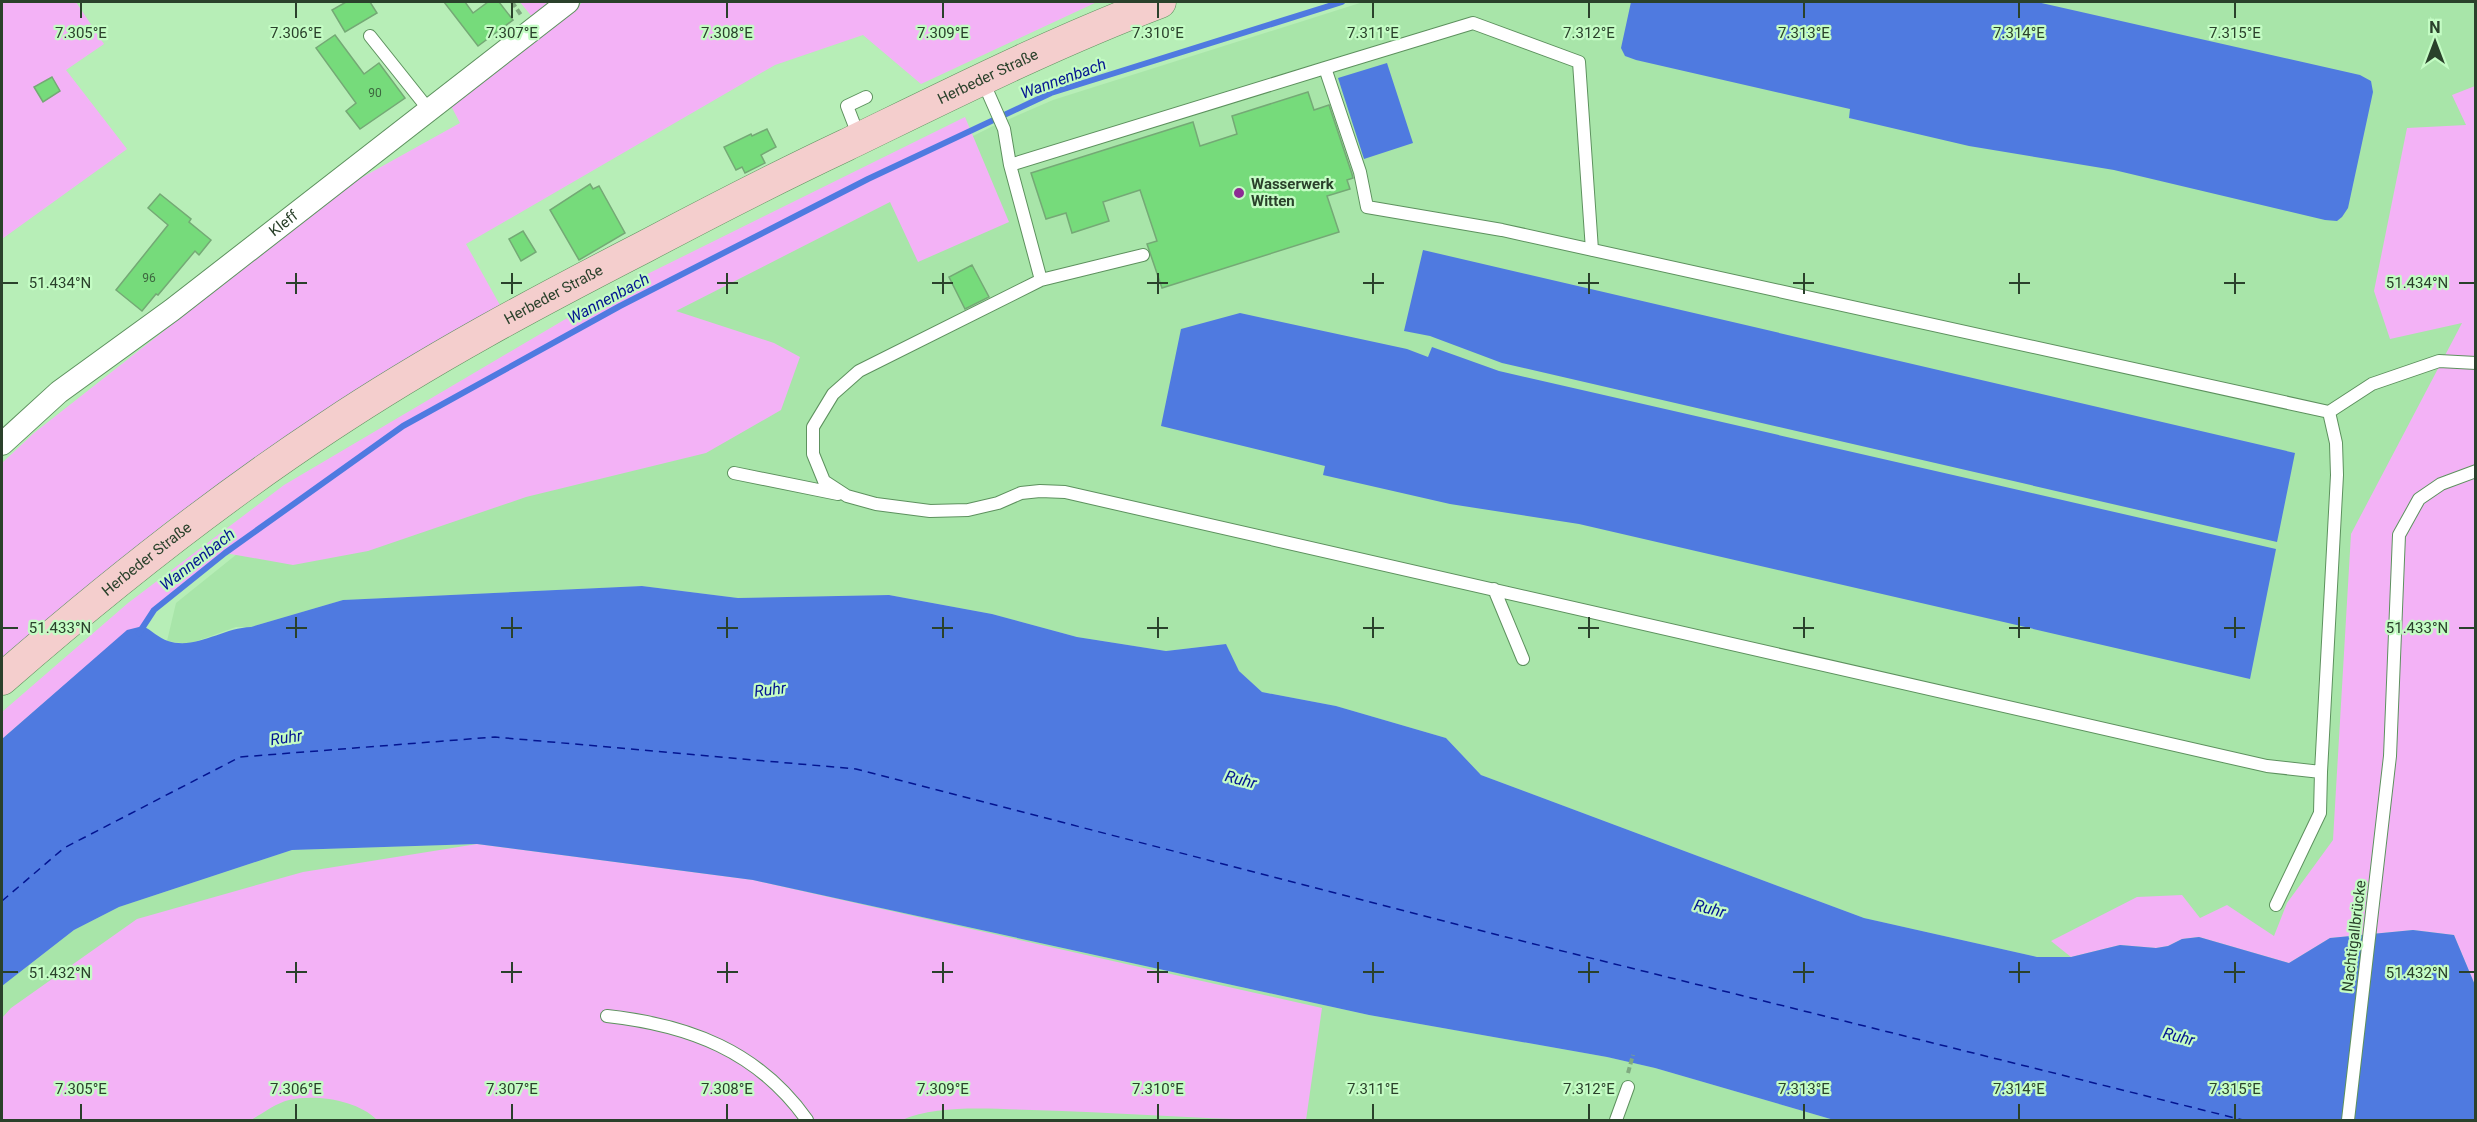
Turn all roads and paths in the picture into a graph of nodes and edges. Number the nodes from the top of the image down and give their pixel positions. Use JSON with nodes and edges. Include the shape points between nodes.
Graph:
{"nodes":[{"id":1,"x":568,"y":2,"type":"edge"},
{"id":2,"x":1160,"y":2,"type":"edge"},
{"id":3,"x":370,"y":36,"type":"dead end"},
{"id":4,"x":1325,"y":68,"type":"junction"},
{"id":5,"x":982,"y":80,"type":"junction"},
{"id":6,"x":866,"y":97,"type":"dead end"},
{"id":7,"x":429,"y":110,"type":"junction"},
{"id":8,"x":860,"y":138,"type":"junction"},
{"id":9,"x":1010,"y":165,"type":"junction"},
{"id":10,"x":1592,"y":250,"type":"junction"},
{"id":11,"x":1143,"y":255,"type":"dead end"},
{"id":12,"x":1041,"y":280,"type":"junction"},
{"id":13,"x":2475,"y":363,"type":"edge"},
{"id":14,"x":2329,"y":412,"type":"junction"},
{"id":15,"x":2,"y":444,"type":"edge"},
{"id":16,"x":2475,"y":471,"type":"edge"},
{"id":17,"x":734,"y":473,"type":"dead end"},
{"id":18,"x":847,"y":496,"type":"junction"},
{"id":19,"x":1494,"y":589,"type":"junction"},
{"id":20,"x":1523,"y":659,"type":"dead end"},
{"id":21,"x":2,"y":680,"type":"edge"},
{"id":22,"x":2321,"y":772,"type":"junction"},
{"id":23,"x":2276,"y":905,"type":"dead end"},
{"id":24,"x":607,"y":1016,"type":"dead end"},
{"id":25,"x":1628,"y":1087,"type":"dead end"},
{"id":26,"x":807,"y":1120,"type":"edge"},
{"id":27,"x":1616,"y":1120,"type":"edge"},
{"id":28,"x":2348,"y":1120,"type":"edge"}],
"edges":[{"from":1,"to":7,"type":"street","name":"Kleff"},
{"from":2,"to":5,"type":"main road","name":"Herbeder Straße"},
{"from":3,"to":7,"type":"lane"},
{"from":4,"to":9,"type":"lane"},
{"from":4,"to":10,"type":"lane","via":[[1360,172],[1367,207]]},
{"from":4,"to":10,"type":"lane","via":[[1473,23],[1579,62]]},
{"from":5,"to":8,"type":"main road","name":"Herbeder Straße"},
{"from":5,"to":9,"type":"lane","via":[[1004,129]]},
{"from":6,"to":8,"type":"lane","via":[[847,106]]},
{"from":7,"to":15,"type":"street","name":"Kleff","via":[[172,310],[59,392]]},
{"from":8,"to":21,"type":"main road","name":"Herbeder Straße","via":[[581,278],[409,375],[170,538]]},
{"from":9,"to":12,"type":"lane"},
{"from":10,"to":14,"type":"lane"},
{"from":11,"to":12,"type":"lane"},
{"from":12,"to":18,"type":"lane","via":[[859,371],[833,394],[813,427],[813,454],[825,481]]},
{"from":13,"to":14,"type":"lane","via":[[2439,361],[2372,384]]},
{"from":14,"to":22,"type":"lane","via":[[2336,443],[2337,475]]},
{"from":16,"to":28,"type":"lane","name":"Nachtigallbrücke","via":[[2441,484],[2419,499],[2399,535],[2390,756]]},
{"from":17,"to":18,"type":"lane"},
{"from":18,"to":19,"type":"lane","via":[[876,504],[939,511],[968,510],[1040,490],[1065,492]]},
{"from":19,"to":20,"type":"lane"},
{"from":19,"to":22,"type":"lane","via":[[2255,763]]},
{"from":22,"to":23,"type":"lane","via":[[2320,813]]},
{"from":24,"to":26,"type":"lane","via":[[662,1025],[725,1047],[769,1077]]},
{"from":25,"to":27,"type":"lane"}]}
